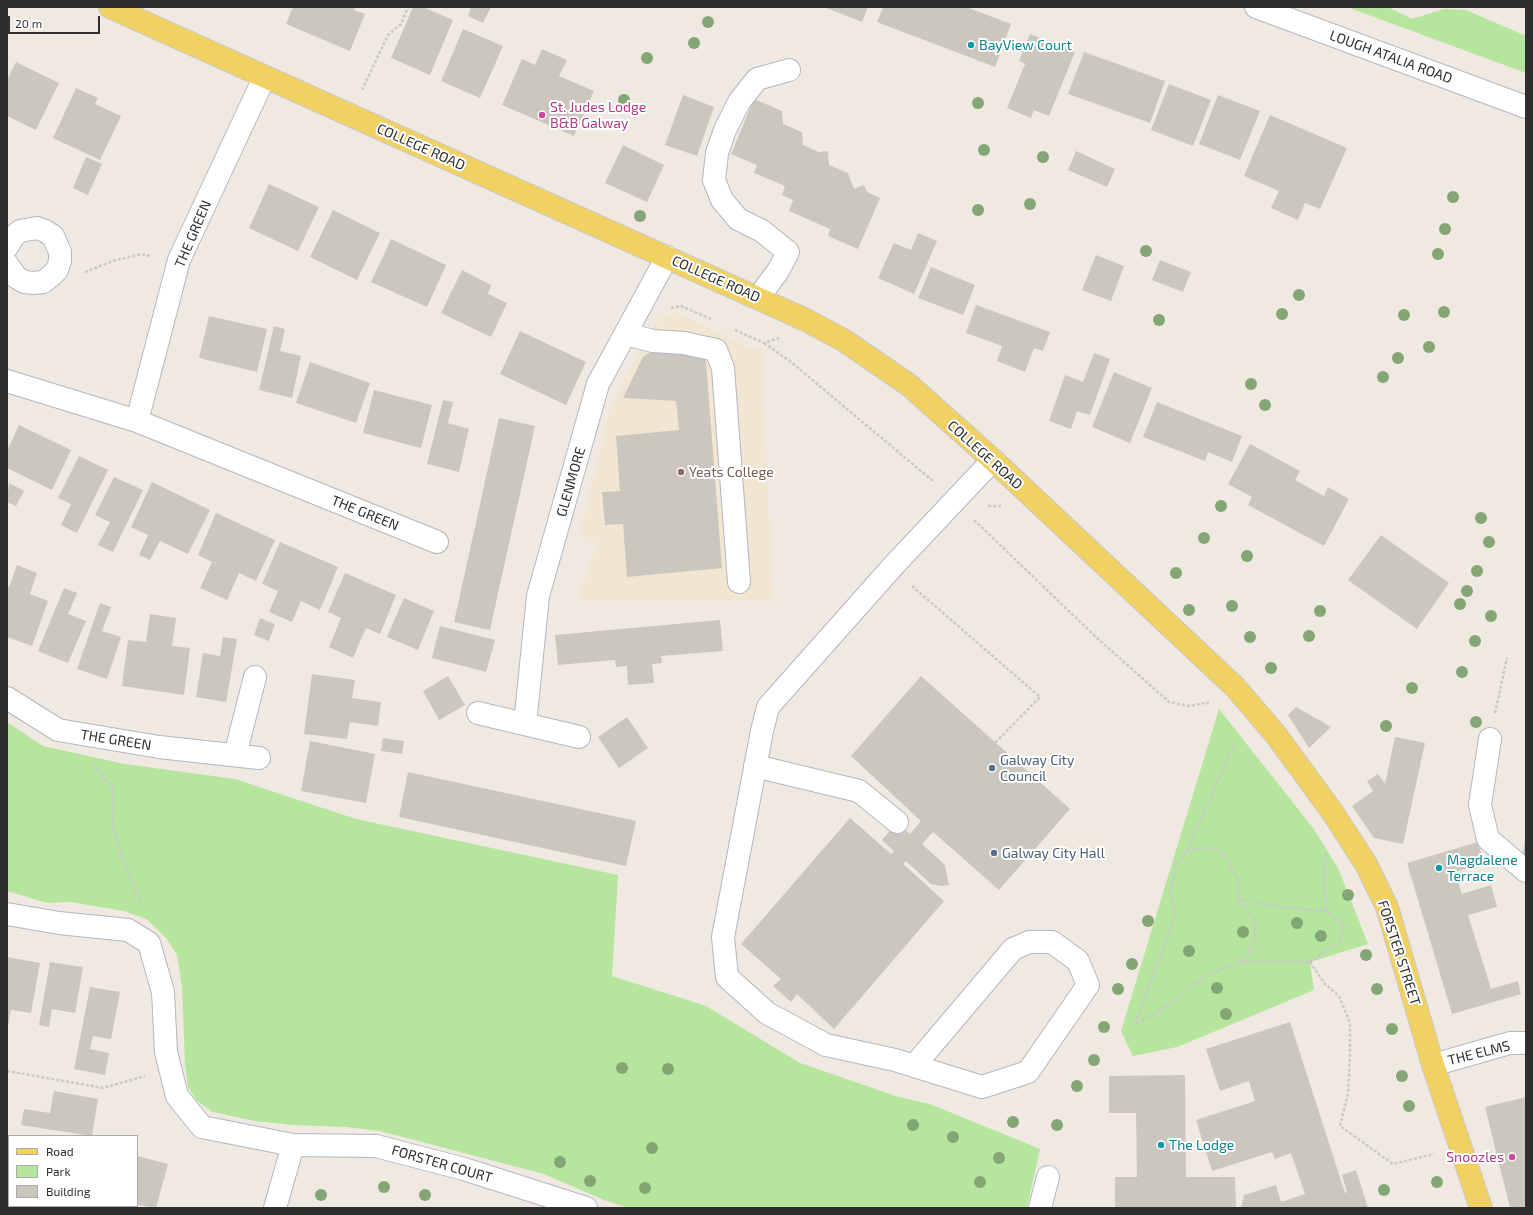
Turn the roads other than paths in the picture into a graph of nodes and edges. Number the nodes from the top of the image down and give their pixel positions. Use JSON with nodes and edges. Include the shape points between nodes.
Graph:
{"nodes":[{"id":1,"x":110,"y":7,"type":"edge"},
{"id":2,"x":1256,"y":7,"type":"edge"},
{"id":3,"x":789,"y":70,"type":"dead end"},
{"id":4,"x":264,"y":78,"type":"junction"},
{"id":5,"x":1526,"y":107,"type":"edge"},
{"id":6,"x":7,"y":247,"type":"edge"},
{"id":7,"x":667,"y":257,"type":"junction"},
{"id":8,"x":10,"y":278,"type":"edge"},
{"id":9,"x":758,"y":298,"type":"junction"},
{"id":10,"x":626,"y":334,"type":"junction"},
{"id":11,"x":7,"y":381,"type":"edge"},
{"id":12,"x":137,"y":421,"type":"junction"},
{"id":13,"x":993,"y":460,"type":"junction"},
{"id":14,"x":437,"y":542,"type":"dead end"},
{"id":15,"x":739,"y":582,"type":"dead end"},
{"id":16,"x":255,"y":677,"type":"dead end"},
{"id":17,"x":1235,"y":687,"type":"joint"},
{"id":18,"x":7,"y":698,"type":"edge"},
{"id":19,"x":478,"y":713,"type":"dead end"},
{"id":20,"x":525,"y":724,"type":"junction"},
{"id":21,"x":579,"y":737,"type":"dead end"},
{"id":22,"x":1490,"y":739,"type":"road end"},
{"id":23,"x":235,"y":755,"type":"junction"},
{"id":24,"x":259,"y":758,"type":"dead end"},
{"id":25,"x":755,"y":766,"type":"junction"},
{"id":26,"x":897,"y":822,"type":"dead end"},
{"id":27,"x":1526,"y":871,"type":"edge"},
{"id":28,"x":7,"y":914,"type":"edge"},
{"id":29,"x":1526,"y":1043,"type":"edge"},
{"id":30,"x":1433,"y":1064,"type":"junction"},
{"id":31,"x":914,"y":1066,"type":"junction"},
{"id":32,"x":293,"y":1145,"type":"junction"},
{"id":33,"x":1048,"y":1176,"type":"dead end"},
{"id":34,"x":275,"y":1208,"type":"edge"},
{"id":35,"x":586,"y":1208,"type":"edge"},
{"id":36,"x":1040,"y":1208,"type":"edge"},
{"id":37,"x":1481,"y":1208,"type":"edge"}],
"edges":[{"from":1,"to":4,"type":"main road","name":"COLLEGE ROAD"},
{"from":2,"to":5,"type":"street","name":"LOUGH ATALIA ROAD"},
{"from":3,"to":9,"type":"street","via":[[757,79],[739,102],[717,153],[714,180],[722,200],[738,219],[762,231],[788,252]]},
{"from":4,"to":7,"type":"main road","name":"COLLEGE ROAD"},
{"from":4,"to":12,"type":"street","name":"THE GREEN","via":[[179,260]]},
{"from":6,"to":8,"type":"street","via":[[20,231],[37,228],[53,236],[60,252],[59,266],[43,282],[24,282]]},
{"from":7,"to":9,"type":"main road","name":"COLLEGE ROAD"},
{"from":7,"to":10,"type":"street","name":"GLENMORE"},
{"from":9,"to":13,"type":"main road","name":"COLLEGE ROAD","via":[[806,320],[876,361],[909,385]]},
{"from":10,"to":15,"type":"street","via":[[653,341],[684,343],[716,350],[723,368]]},
{"from":10,"to":20,"type":"street","name":"GLENMORE","via":[[598,384],[538,596]]},
{"from":11,"to":12,"type":"street","name":"THE GREEN"},
{"from":12,"to":14,"type":"street","name":"THE GREEN"},
{"from":13,"to":17,"type":"main road","name":"COLLEGE ROAD"},
{"from":13,"to":25,"type":"street","via":[[895,564],[768,707]]},
{"from":16,"to":23,"type":"street"},
{"from":17,"to":30,"type":"main road","name":"FORSTER STREET","via":[[1276,735],[1333,813],[1366,864],[1387,907]]},
{"from":18,"to":23,"type":"street","name":"THE GREEN","via":[[58,730],[159,747]]},
{"from":19,"to":20,"type":"street"},
{"from":20,"to":21,"type":"street"},
{"from":22,"to":27,"type":"street","via":[[1480,805],[1488,839]]},
{"from":23,"to":24,"type":"street","name":"THE GREEN"},
{"from":25,"to":26,"type":"street","via":[[859,791]]},
{"from":25,"to":31,"type":"street","via":[[723,937],[727,977],[767,1013],[826,1045]]},
{"from":28,"to":32,"type":"street","name":"FORSTER COURT","via":[[59,923],[128,930],[149,943],[163,992],[166,1052],[178,1096],[202,1127]]},
{"from":29,"to":30,"type":"street","name":"THE ELMS","via":[[1510,1043]]},
{"from":30,"to":37,"type":"main road","name":"FORSTER STREET"},
{"from":31,"to":31,"type":"street","via":[[982,1087],[1028,1072],[1088,985],[1078,961],[1052,942],[1029,942],[1013,949]]},
{"from":32,"to":34,"type":"street"},
{"from":32,"to":35,"type":"street","name":"FORSTER COURT","via":[[376,1146],[464,1169]]},
{"from":33,"to":36,"type":"street"}]}
